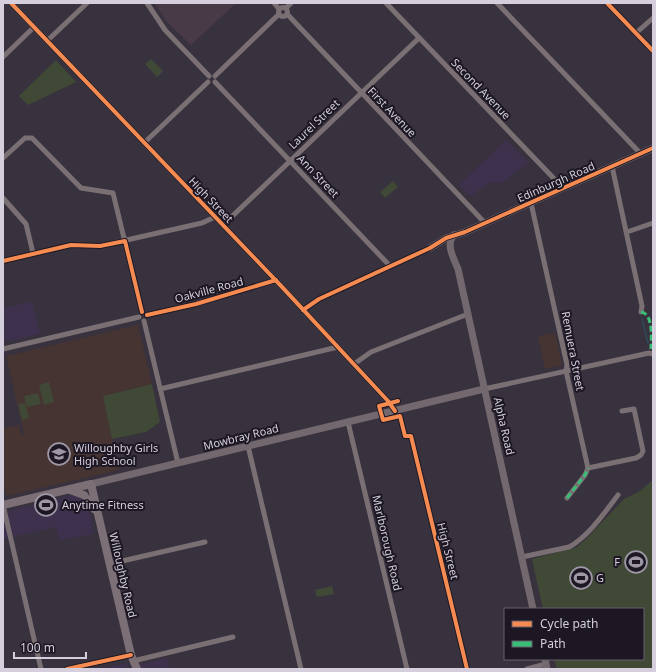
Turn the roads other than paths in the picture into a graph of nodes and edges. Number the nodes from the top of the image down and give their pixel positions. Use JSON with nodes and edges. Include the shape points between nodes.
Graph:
{"nodes":[{"id":1,"x":11,"y":3,"type":"edge"},
{"id":2,"x":87,"y":3,"type":"edge"},
{"id":3,"x":147,"y":3,"type":"edge"},
{"id":4,"x":274,"y":3,"type":"edge"},
{"id":5,"x":291,"y":3,"type":"edge"},
{"id":6,"x":386,"y":3,"type":"edge"},
{"id":7,"x":497,"y":3,"type":"edge"},
{"id":8,"x":607,"y":3,"type":"edge"},
{"id":9,"x":286,"y":8,"type":"junction"},
{"id":10,"x":279,"y":12,"type":"junction"},
{"id":11,"x":286,"y":15,"type":"junction"},
{"id":12,"x":653,"y":18,"type":"edge"},
{"id":13,"x":34,"y":27,"type":"junction"},
{"id":14,"x":636,"y":34,"type":"junction"},
{"id":15,"x":419,"y":38,"type":"junction"},
{"id":16,"x":47,"y":41,"type":"junction"},
{"id":17,"x":653,"y":51,"type":"edge"},
{"id":18,"x":3,"y":57,"type":"edge"},
{"id":19,"x":212,"y":76,"type":"junction"},
{"id":20,"x":208,"y":82,"type":"junction"},
{"id":21,"x":215,"y":82,"type":"junction"},
{"id":22,"x":361,"y":93,"type":"junction"},
{"id":23,"x":144,"y":143,"type":"junction"},
{"id":24,"x":653,"y":148,"type":"edge"},
{"id":25,"x":640,"y":153,"type":"junction"},
{"id":26,"x":3,"y":158,"type":"edge"},
{"id":27,"x":290,"y":161,"type":"junction"},
{"id":28,"x":612,"y":166,"type":"junction"},
{"id":29,"x":563,"y":188,"type":"junction"},
{"id":30,"x":3,"y":198,"type":"edge"},
{"id":31,"x":531,"y":203,"type":"junction"},
{"id":32,"x":215,"y":217,"type":"junction"},
{"id":33,"x":485,"y":223,"type":"junction"},
{"id":34,"x":653,"y":223,"type":"edge"},
{"id":35,"x":223,"y":225,"type":"junction"},
{"id":36,"x":627,"y":232,"type":"junction"},
{"id":37,"x":457,"y":236,"type":"junction"},
{"id":38,"x":125,"y":241,"type":"junction"},
{"id":39,"x":439,"y":245,"type":"junction"},
{"id":40,"x":430,"y":248,"type":"junction"},
{"id":41,"x":451,"y":249,"type":"junction"},
{"id":42,"x":33,"y":254,"type":"junction"},
{"id":43,"x":3,"y":261,"type":"edge"},
{"id":44,"x":390,"y":266,"type":"junction"},
{"id":45,"x":276,"y":280,"type":"junction"},
{"id":46,"x":303,"y":310,"type":"junction"},
{"id":47,"x":142,"y":312,"type":"junction"},
{"id":48,"x":641,"y":312,"type":"dead end"},
{"id":49,"x":468,"y":314,"type":"junction"},
{"id":50,"x":147,"y":315,"type":"junction"},
{"id":51,"x":138,"y":317,"type":"junction"},
{"id":52,"x":144,"y":321,"type":"junction"},
{"id":53,"x":338,"y":347,"type":"junction"},
{"id":54,"x":3,"y":349,"type":"edge"},
{"id":55,"x":653,"y":354,"type":"edge"},
{"id":56,"x":354,"y":364,"type":"junction"},
{"id":57,"x":566,"y":371,"type":"junction"},
{"id":58,"x":160,"y":389,"type":"junction"},
{"id":59,"x":484,"y":389,"type":"junction"},
{"id":60,"x":395,"y":411,"type":"junction"},
{"id":61,"x":622,"y":411,"type":"dead end"},
{"id":62,"x":348,"y":422,"type":"junction"},
{"id":63,"x":411,"y":436,"type":"dead end"},
{"id":64,"x":248,"y":446,"type":"junction"},
{"id":65,"x":178,"y":463,"type":"junction"},
{"id":66,"x":588,"y":468,"type":"junction"},
{"id":67,"x":91,"y":484,"type":"junction"},
{"id":68,"x":67,"y":490,"type":"junction"},
{"id":69,"x":618,"y":495,"type":"dead end"},
{"id":70,"x":567,"y":498,"type":"dead end"},
{"id":71,"x":3,"y":505,"type":"edge"},
{"id":72,"x":98,"y":512,"type":"junction"},
{"id":73,"x":205,"y":542,"type":"dead end"},
{"id":74,"x":522,"y":558,"type":"junction"},
{"id":75,"x":109,"y":564,"type":"junction"},
{"id":76,"x":533,"y":608,"type":"edge"},
{"id":77,"x":233,"y":637,"type":"dead end"},
{"id":78,"x":132,"y":658,"type":"junction"},
{"id":79,"x":546,"y":664,"type":"edge"},
{"id":80,"x":40,"y":669,"type":"edge"},
{"id":81,"x":67,"y":669,"type":"edge"},
{"id":82,"x":137,"y":669,"type":"edge"},
{"id":83,"x":301,"y":669,"type":"edge"},
{"id":84,"x":407,"y":669,"type":"edge"},
{"id":85,"x":467,"y":669,"type":"edge"},
{"id":86,"x":527,"y":669,"type":"edge"}],
"edges":[{"from":1,"to":13,"type":"street","name":"High Street"},
{"from":2,"to":16,"type":"street"},
{"from":3,"to":19,"type":"street","via":[[165,30]]},
{"from":4,"to":10,"type":"street"},
{"from":5,"to":9,"type":"street"},
{"from":6,"to":15,"type":"street","name":"Second Avenue"},
{"from":7,"to":25,"type":"street"},
{"from":8,"to":14,"type":"street"},
{"from":9,"to":10,"type":"street","via":[[281,7]]},
{"from":9,"to":11,"type":"street"},
{"from":10,"to":11,"type":"street","via":[[283,16]]},
{"from":10,"to":19,"type":"street"},
{"from":11,"to":22,"type":"street","name":"First Avenue"},
{"from":12,"to":14,"type":"street"},
{"from":13,"to":16,"type":"street","name":"High Street"},
{"from":13,"to":18,"type":"street"},
{"from":14,"to":17,"type":"street"},
{"from":15,"to":22,"type":"street","name":"Laurel Street"},
{"from":15,"to":29,"type":"street","name":"Second Avenue"},
{"from":16,"to":23,"type":"street","name":"High Street"},
{"from":19,"to":20,"type":"street","via":[[208,78]]},
{"from":19,"to":21,"type":"street","via":[[216,79]]},
{"from":20,"to":21,"type":"street"},
{"from":20,"to":23,"type":"street"},
{"from":21,"to":27,"type":"street","name":"Ann Street"},
{"from":22,"to":27,"type":"street","name":"Laurel Street"},
{"from":22,"to":33,"type":"street","name":"First Avenue"},
{"from":23,"to":32,"type":"street","name":"High Street"},
{"from":24,"to":25,"type":"main road","name":"Edinburgh Road"},
{"from":25,"to":28,"type":"main road","name":"Edinburgh Road"},
{"from":26,"to":38,"type":"street","via":[[24,138],[32,138],[81,188],[113,193]]},
{"from":27,"to":35,"type":"street","name":"Laurel Street"},
{"from":27,"to":44,"type":"street","name":"Ann Street"},
{"from":28,"to":29,"type":"main road","name":"Edinburgh Road"},
{"from":28,"to":36,"type":"street"},
{"from":29,"to":31,"type":"main road","name":"Edinburgh Road"},
{"from":30,"to":42,"type":"street","via":[[26,224]]},
{"from":31,"to":33,"type":"main road","name":"Edinburgh Road"},
{"from":31,"to":57,"type":"street","name":"Remuera Street","via":[[567,365]]},
{"from":32,"to":35,"type":"street","name":"High Street"},
{"from":32,"to":38,"type":"street","via":[[202,223]]},
{"from":33,"to":37,"type":"main road","name":"Edinburgh Road"},
{"from":34,"to":36,"type":"street"},
{"from":35,"to":45,"type":"street","name":"High Street"},
{"from":36,"to":48,"type":"street","via":[[642,306]]},
{"from":37,"to":39,"type":"main road"},
{"from":37,"to":40,"type":"main road"},
{"from":37,"to":41,"type":"main road"},
{"from":37,"to":41,"type":"main road","name":"Alpha Road","via":[[449,244]]},
{"from":38,"to":42,"type":"street","via":[[100,246],[71,245]]},
{"from":38,"to":47,"type":"street"},
{"from":39,"to":40,"type":"main road"},
{"from":39,"to":41,"type":"main road","via":[[446,245]]},
{"from":40,"to":44,"type":"street"},
{"from":41,"to":49,"type":"main road","name":"Alpha Road"},
{"from":42,"to":43,"type":"street"},
{"from":44,"to":46,"type":"street","via":[[319,299]]},
{"from":45,"to":46,"type":"street","name":"High Street"},
{"from":45,"to":50,"type":"street","name":"Oakville Road","via":[[196,304]]},
{"from":46,"to":53,"type":"street","name":"High Street"},
{"from":47,"to":50,"type":"street"},
{"from":47,"to":51,"type":"street"},
{"from":49,"to":56,"type":"street","via":[[371,352]]},
{"from":49,"to":59,"type":"main road","name":"Alpha Road"},
{"from":50,"to":52,"type":"street"},
{"from":51,"to":52,"type":"street"},
{"from":51,"to":54,"type":"street"},
{"from":52,"to":58,"type":"street"},
{"from":53,"to":56,"type":"street","name":"High Street"},
{"from":53,"to":58,"type":"street"},
{"from":55,"to":57,"type":"street"},
{"from":56,"to":60,"type":"street","name":"High Street"},
{"from":57,"to":59,"type":"street"},
{"from":57,"to":66,"type":"street","name":"Remuera Street"},
{"from":58,"to":65,"type":"street"},
{"from":59,"to":60,"type":"main road","name":"Mowbray Road"},
{"from":59,"to":74,"type":"main road","name":"Alpha Road"},
{"from":60,"to":62,"type":"main road","name":"Mowbray Road"},
{"from":61,"to":66,"type":"street","via":[[634,409],[642,453],[636,458]]},
{"from":62,"to":64,"type":"main road","name":"Mowbray Road"},
{"from":62,"to":84,"type":"street","name":"Marlborough Road"},
{"from":63,"to":85,"type":"street","name":"High Street"},
{"from":64,"to":65,"type":"main road","name":"Mowbray Road"},
{"from":64,"to":83,"type":"street"},
{"from":65,"to":67,"type":"main road","name":"Mowbray Road"},
{"from":66,"to":70,"type":"street"},
{"from":67,"to":68,"type":"main road","name":"Mowbray Road"},
{"from":67,"to":72,"type":"main road","name":"Willoughby Road"},
{"from":68,"to":71,"type":"main road","name":"Mowbray Road"},
{"from":68,"to":72,"type":"main road","via":[[84,495]]},
{"from":69,"to":74,"type":"street","via":[[576,544]]},
{"from":71,"to":80,"type":"street"},
{"from":72,"to":75,"type":"main road","name":"Willoughby Road"},
{"from":73,"to":75,"type":"street"},
{"from":74,"to":76,"type":"main road","name":"Alpha Road"},
{"from":75,"to":78,"type":"main road","name":"Willoughby Road"},
{"from":77,"to":78,"type":"street"},
{"from":78,"to":81,"type":"street"},
{"from":78,"to":82,"type":"main road","name":"Willoughby Road"},
{"from":79,"to":86,"type":"street"}]}
